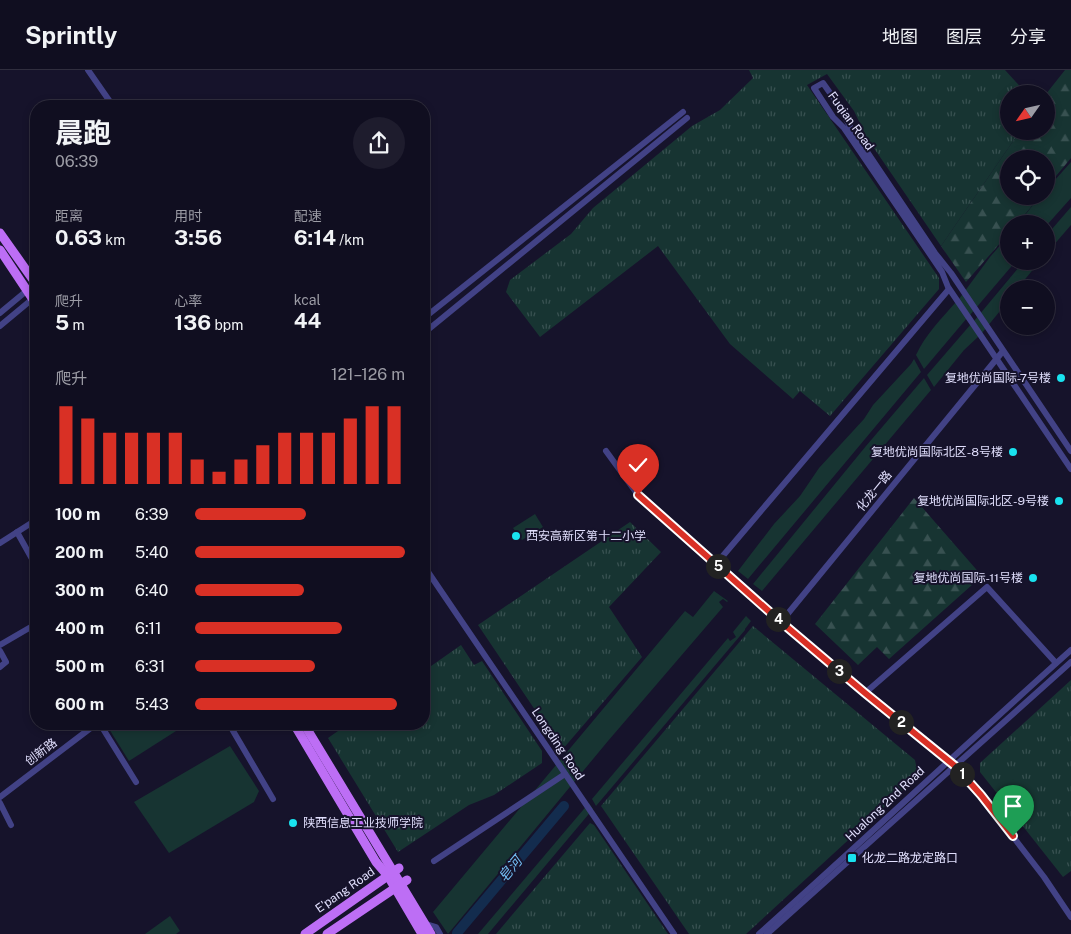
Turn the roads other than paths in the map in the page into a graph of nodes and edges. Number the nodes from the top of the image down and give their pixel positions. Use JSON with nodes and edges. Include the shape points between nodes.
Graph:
{"nodes":[{"id":1,"x":88,"y":70,"type":"edge"},
{"id":2,"x":109,"y":100,"type":"edge"},
{"id":3,"x":683,"y":112,"type":"dead end"},
{"id":4,"x":687,"y":118,"type":"dead end"},
{"id":5,"x":0,"y":233,"type":"edge"},
{"id":6,"x":0,"y":250,"type":"edge"},
{"id":7,"x":30,"y":276,"type":"edge"},
{"id":8,"x":30,"y":288,"type":"edge"},
{"id":9,"x":27,"y":290,"type":"junction"},
{"id":10,"x":949,"y":290,"type":"junction"},
{"id":11,"x":30,"y":294,"type":"edge"},
{"id":12,"x":30,"y":304,"type":"edge"},
{"id":13,"x":0,"y":313,"type":"edge"},
{"id":14,"x":430,"y":313,"type":"edge"},
{"id":15,"x":0,"y":326,"type":"edge"},
{"id":16,"x":430,"y":327,"type":"edge"},
{"id":17,"x":1003,"y":351,"type":"junction"},
{"id":18,"x":996,"y":359,"type":"junction"},
{"id":19,"x":1071,"y":450,"type":"edge"},
{"id":20,"x":606,"y":451,"type":"dead end"},
{"id":21,"x":1071,"y":469,"type":"edge"},
{"id":22,"x":30,"y":524,"type":"edge"},
{"id":23,"x":17,"y":532,"type":"junction"},
{"id":24,"x":0,"y":543,"type":"edge"},
{"id":25,"x":30,"y":555,"type":"edge"},
{"id":26,"x":716,"y":564,"type":"junction"},
{"id":27,"x":430,"y":575,"type":"edge"},
{"id":28,"x":781,"y":622,"type":"junction"},
{"id":29,"x":30,"y":628,"type":"edge"},
{"id":30,"x":0,"y":645,"type":"edge"},
{"id":31,"x":1071,"y":650,"type":"edge"},
{"id":32,"x":0,"y":651,"type":"edge"},
{"id":33,"x":1071,"y":662,"type":"edge"},
{"id":34,"x":1056,"y":663,"type":"junction"},
{"id":35,"x":0,"y":666,"type":"edge"},
{"id":36,"x":865,"y":693,"type":"junction"},
{"id":37,"x":88,"y":730,"type":"edge"},
{"id":38,"x":104,"y":730,"type":"edge"},
{"id":39,"x":233,"y":730,"type":"edge"},
{"id":40,"x":298,"y":730,"type":"edge"},
{"id":41,"x":308,"y":730,"type":"edge"},
{"id":42,"x":948,"y":761,"type":"junction"},
{"id":43,"x":955,"y":766,"type":"junction"},
{"id":44,"x":565,"y":774,"type":"junction"},
{"id":45,"x":136,"y":782,"type":"dead end"},
{"id":46,"x":0,"y":797,"type":"edge"},
{"id":47,"x":273,"y":799,"type":"dead end"},
{"id":48,"x":0,"y":803,"type":"edge"},
{"id":49,"x":11,"y":825,"type":"dead end"},
{"id":50,"x":434,"y":861,"type":"dead end"},
{"id":51,"x":394,"y":872,"type":"junction"},
{"id":52,"x":401,"y":884,"type":"junction"},
{"id":53,"x":1071,"y":916,"type":"edge"},
{"id":54,"x":426,"y":924,"type":"junction"},
{"id":55,"x":305,"y":934,"type":"edge"},
{"id":56,"x":327,"y":934,"type":"edge"},
{"id":57,"x":422,"y":934,"type":"edge"},
{"id":58,"x":432,"y":934,"type":"edge"},
{"id":59,"x":440,"y":934,"type":"edge"},
{"id":60,"x":674,"y":934,"type":"edge"},
{"id":61,"x":759,"y":934,"type":"edge"},
{"id":62,"x":767,"y":934,"type":"edge"}],
"edges":[{"from":1,"to":2,"type":"street"},
{"from":3,"to":14,"type":"street"},
{"from":4,"to":16,"type":"street"},
{"from":5,"to":7,"type":"main road"},
{"from":6,"to":9,"type":"main road"},
{"from":8,"to":9,"type":"street"},
{"from":9,"to":11,"type":"main road"},
{"from":9,"to":13,"type":"street"},
{"from":10,"to":17,"type":"street","name":"Fuqian Road","via":[[942,272],[814,88],[823,83]]},
{"from":10,"to":18,"type":"street","name":"Fuqian Road"},
{"from":10,"to":26,"type":"street"},
{"from":12,"to":15,"type":"street"},
{"from":17,"to":18,"type":"street","name":"化龙一路"},
{"from":17,"to":19,"type":"street","name":"Fuqian Road"},
{"from":18,"to":21,"type":"street","name":"Fuqian Road"},
{"from":18,"to":28,"type":"street","name":"化龙一路"},
{"from":20,"to":26,"type":"street","via":[[638,495]]},
{"from":22,"to":23,"type":"street"},
{"from":23,"to":24,"type":"street"},
{"from":23,"to":25,"type":"street"},
{"from":26,"to":28,"type":"street"},
{"from":27,"to":44,"type":"street","name":"Longding Road"},
{"from":28,"to":36,"type":"street"},
{"from":29,"to":30,"type":"street"},
{"from":31,"to":34,"type":"street","name":"Hualong 2nd Road"},
{"from":32,"to":35,"type":"street","via":[[6,662]]},
{"from":33,"to":43,"type":"street","name":"Hualong 2nd Road"},
{"from":34,"to":36,"type":"street","via":[[987,587]]},
{"from":34,"to":42,"type":"street","name":"Hualong 2nd Road"},
{"from":36,"to":42,"type":"street"},
{"from":37,"to":46,"type":"street","name":"创新路"},
{"from":38,"to":45,"type":"street"},
{"from":39,"to":47,"type":"street"},
{"from":40,"to":51,"type":"main road","via":[[376,862]]},
{"from":41,"to":51,"type":"main road"},
{"from":42,"to":43,"type":"street"},
{"from":42,"to":61,"type":"street","name":"Hualong 2nd Road"},
{"from":43,"to":53,"type":"street","via":[[981,795]]},
{"from":43,"to":62,"type":"street","name":"Hualong 2nd Road"},
{"from":44,"to":50,"type":"street"},
{"from":44,"to":60,"type":"street","name":"Longding Road"},
{"from":48,"to":49,"type":"street"},
{"from":51,"to":52,"type":"main road"},
{"from":51,"to":55,"type":"main road","name":"E'pang Road"},
{"from":52,"to":54,"type":"main road"},
{"from":52,"to":56,"type":"main road","name":"E'pang Road"},
{"from":52,"to":57,"type":"main road"},
{"from":54,"to":58,"type":"main road"},
{"from":54,"to":59,"type":"street","via":[[436,927]]}]}
